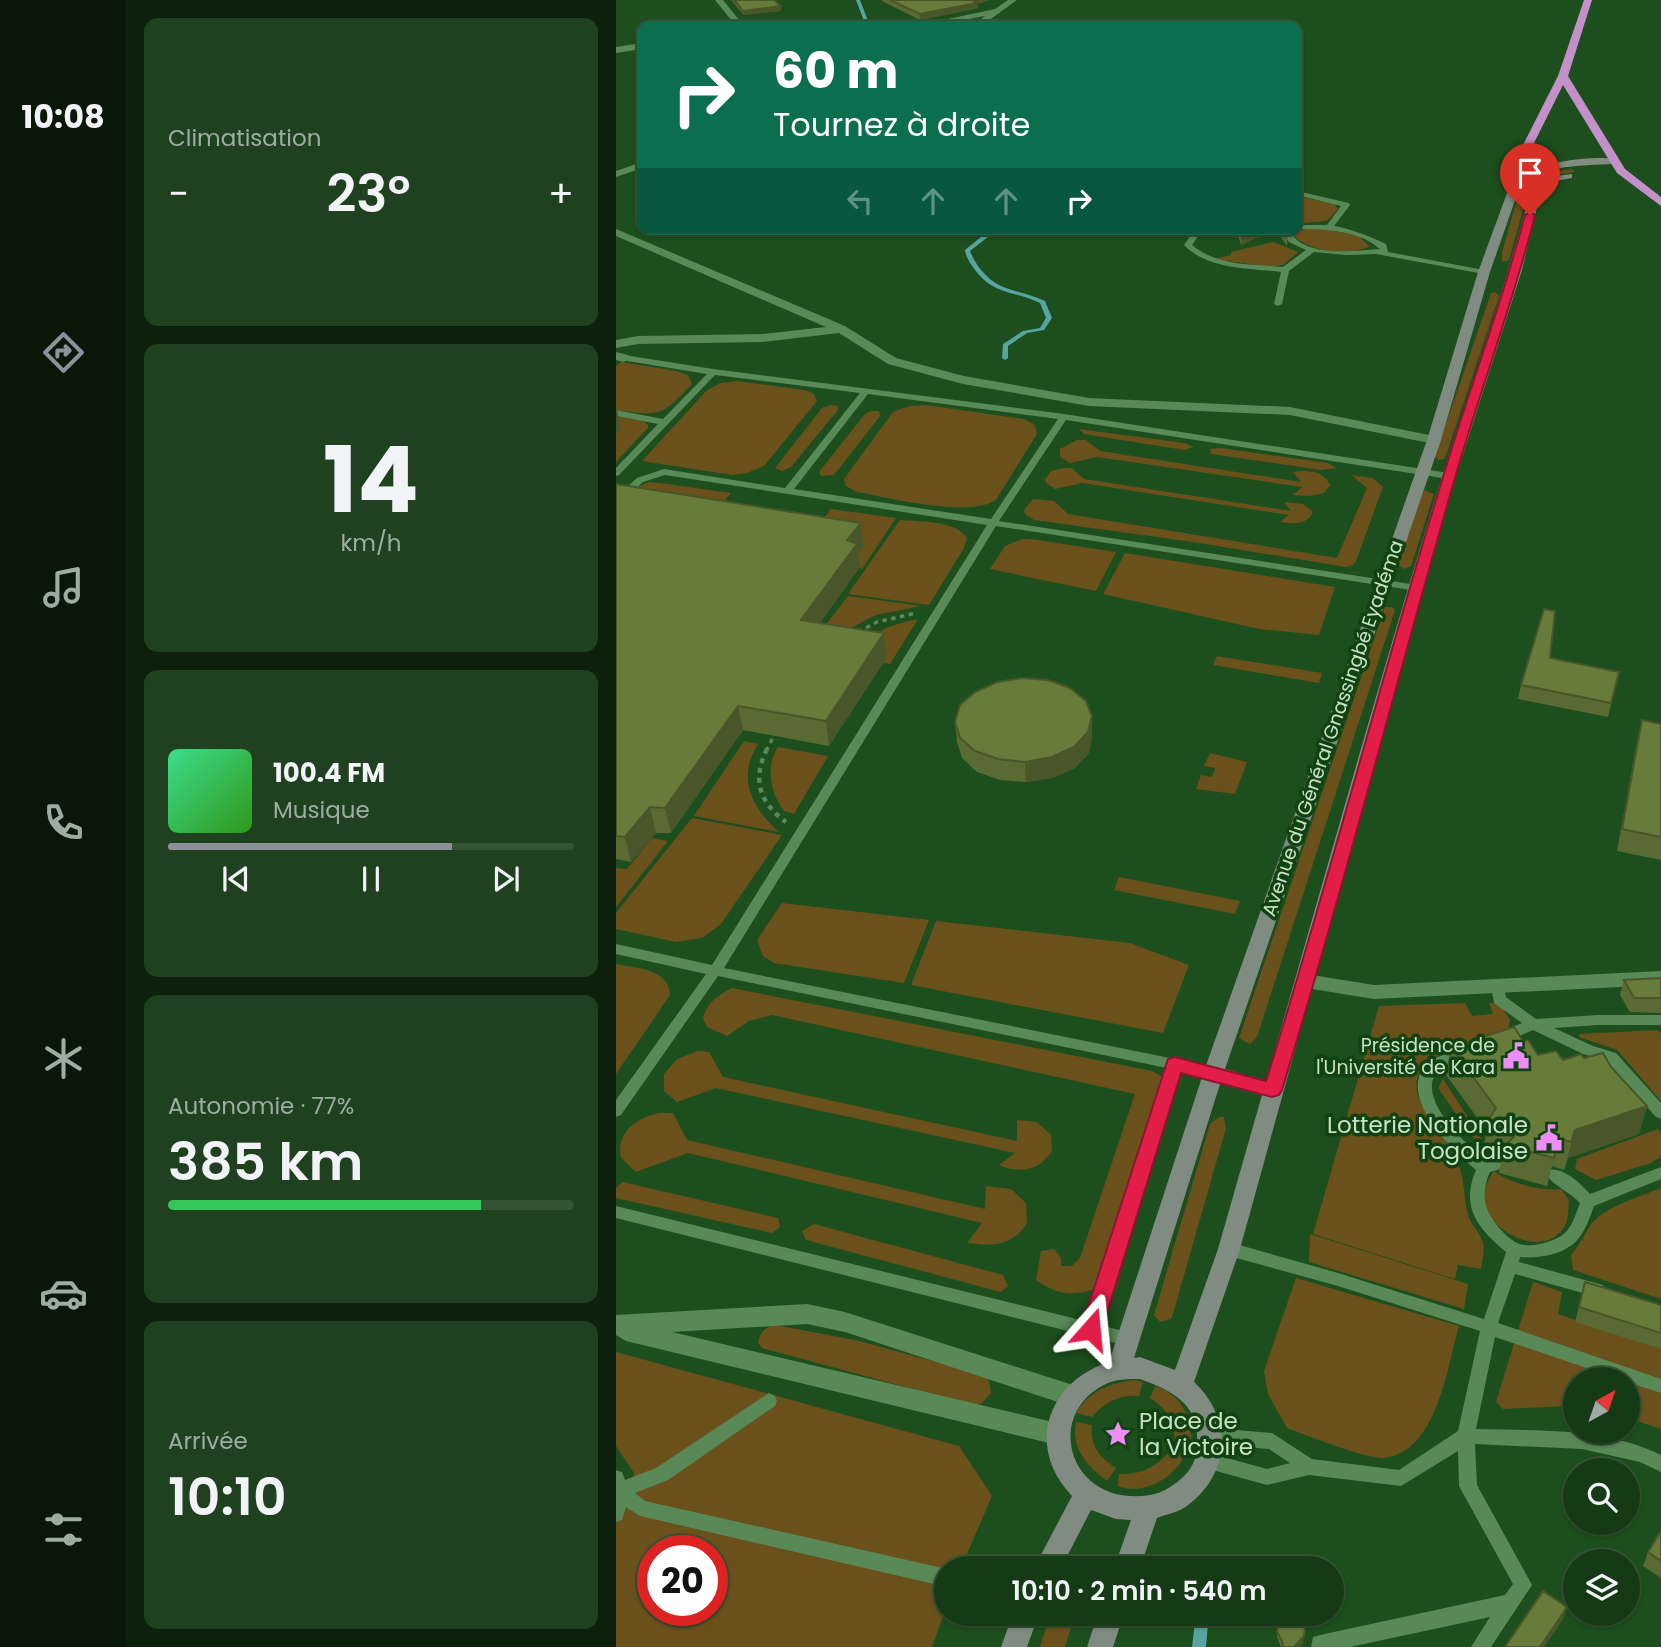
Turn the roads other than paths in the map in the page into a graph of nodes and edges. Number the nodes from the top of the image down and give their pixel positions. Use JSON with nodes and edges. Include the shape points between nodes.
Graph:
{"nodes":[{"id":1,"x":719,"y":0,"type":"edge"},
{"id":2,"x":1013,"y":0,"type":"edge"},
{"id":3,"x":1588,"y":0,"type":"edge"},
{"id":4,"x":995,"y":11,"type":"junction"},
{"id":5,"x":736,"y":21,"type":"edge"},
{"id":6,"x":944,"y":21,"type":"edge"},
{"id":7,"x":984,"y":21,"type":"edge"},
{"id":8,"x":637,"y":47,"type":"edge"},
{"id":9,"x":616,"y":50,"type":"edge"},
{"id":10,"x":1563,"y":76,"type":"junction"},
{"id":11,"x":1617,"y":166,"type":"junction"},
{"id":12,"x":637,"y":167,"type":"edge"},
{"id":13,"x":616,"y":174,"type":"edge"},
{"id":14,"x":1519,"y":180,"type":"junction"},
{"id":15,"x":1302,"y":194,"type":"edge"},
{"id":16,"x":1661,"y":203,"type":"edge"},
{"id":17,"x":1302,"y":226,"type":"edge"},
{"id":18,"x":1330,"y":226,"type":"junction"},
{"id":19,"x":616,"y":232,"type":"edge"},
{"id":20,"x":1195,"y":235,"type":"edge"},
{"id":21,"x":1288,"y":235,"type":"edge"},
{"id":22,"x":1314,"y":249,"type":"junction"},
{"id":23,"x":1380,"y":249,"type":"junction"},
{"id":24,"x":1285,"y":270,"type":"junction"},
{"id":25,"x":1496,"y":273,"type":"junction"},
{"id":26,"x":1278,"y":304,"type":"dead end"},
{"id":27,"x":841,"y":329,"type":"junction"},
{"id":28,"x":616,"y":344,"type":"edge"},
{"id":29,"x":620,"y":357,"type":"edge"},
{"id":30,"x":713,"y":372,"type":"junction"},
{"id":31,"x":866,"y":391,"type":"junction"},
{"id":32,"x":616,"y":413,"type":"edge"},
{"id":33,"x":1065,"y":417,"type":"junction"},
{"id":34,"x":664,"y":422,"type":"junction"},
{"id":35,"x":1434,"y":440,"type":"junction"},
{"id":36,"x":1422,"y":471,"type":"junction"},
{"id":37,"x":616,"y":472,"type":"edge"},
{"id":38,"x":1449,"y":476,"type":"junction"},
{"id":39,"x":787,"y":492,"type":"junction"},
{"id":40,"x":616,"y":502,"type":"edge"},
{"id":41,"x":993,"y":523,"type":"junction"},
{"id":42,"x":1382,"y":582,"type":"junction"},
{"id":43,"x":1417,"y":588,"type":"junction"},
{"id":44,"x":616,"y":949,"type":"edge"},
{"id":45,"x":715,"y":971,"type":"junction"},
{"id":46,"x":1661,"y":978,"type":"edge"},
{"id":47,"x":1306,"y":981,"type":"junction"},
{"id":48,"x":1498,"y":986,"type":"junction"},
{"id":49,"x":1661,"y":1020,"type":"edge"},
{"id":50,"x":1533,"y":1024,"type":"junction"},
{"id":51,"x":1175,"y":1064,"type":"junction"},
{"id":52,"x":1213,"y":1074,"type":"junction"},
{"id":53,"x":1272,"y":1090,"type":"junction"},
{"id":54,"x":616,"y":1111,"type":"edge"},
{"id":55,"x":1661,"y":1113,"type":"edge"},
{"id":56,"x":1491,"y":1166,"type":"joint"},
{"id":57,"x":1661,"y":1173,"type":"edge"},
{"id":58,"x":1553,"y":1174,"type":"edge"},
{"id":59,"x":1588,"y":1202,"type":"junction"},
{"id":60,"x":616,"y":1212,"type":"edge"},
{"id":61,"x":1230,"y":1249,"type":"junction"},
{"id":62,"x":1512,"y":1257,"type":"junction"},
{"id":63,"x":1611,"y":1294,"type":"edge"},
{"id":64,"x":1489,"y":1326,"type":"junction"},
{"id":65,"x":616,"y":1327,"type":"edge"},
{"id":66,"x":1091,"y":1329,"type":"junction"},
{"id":67,"x":1128,"y":1339,"type":"junction"},
{"id":68,"x":1118,"y":1370,"type":"junction"},
{"id":69,"x":1182,"y":1383,"type":"junction"},
{"id":70,"x":1661,"y":1386,"type":"edge"},
{"id":71,"x":1073,"y":1396,"type":"junction"},
{"id":72,"x":769,"y":1401,"type":"dead end"},
{"id":73,"x":1057,"y":1434,"type":"junction"},
{"id":74,"x":1212,"y":1436,"type":"junction"},
{"id":75,"x":1466,"y":1436,"type":"junction"},
{"id":76,"x":1209,"y":1461,"type":"junction"},
{"id":77,"x":1661,"y":1464,"type":"edge"},
{"id":78,"x":1309,"y":1466,"type":"junction"},
{"id":79,"x":617,"y":1487,"type":"edge"},
{"id":80,"x":1086,"y":1494,"type":"junction"},
{"id":81,"x":1148,"y":1510,"type":"junction"},
{"id":82,"x":616,"y":1514,"type":"edge"},
{"id":83,"x":1053,"y":1556,"type":"edge"},
{"id":84,"x":1131,"y":1556,"type":"edge"},
{"id":85,"x":934,"y":1575,"type":"edge"},
{"id":86,"x":1511,"y":1603,"type":"junction"},
{"id":87,"x":1022,"y":1626,"type":"edge"},
{"id":88,"x":1107,"y":1626,"type":"edge"},
{"id":89,"x":1014,"y":1647,"type":"edge"},
{"id":90,"x":1100,"y":1647,"type":"edge"},
{"id":91,"x":1320,"y":1647,"type":"edge"},
{"id":92,"x":1480,"y":1647,"type":"edge"}],
"edges":[{"from":1,"to":5,"type":"street"},
{"from":2,"to":4,"type":"street"},
{"from":3,"to":10,"type":"highway"},
{"from":4,"to":6,"type":"street"},
{"from":4,"to":7,"type":"street"},
{"from":8,"to":9,"type":"street"},
{"from":10,"to":11,"type":"highway"},
{"from":10,"to":14,"type":"highway","via":[[1527,147]]},
{"from":11,"to":14,"type":"main road","via":[[1559,166]]},
{"from":11,"to":16,"type":"highway"},
{"from":11,"to":25,"type":"main road","name":"Avenue du Général Gnassingbé Eyadéma","via":[[1541,184]]},
{"from":12,"to":13,"type":"street"},
{"from":14,"to":25,"type":"main road","name":"Avenue du Général Gnassingbé Eyadéma"},
{"from":15,"to":18,"type":"lane","via":[[1346,205]]},
{"from":17,"to":18,"type":"lane"},
{"from":18,"to":23,"type":"lane","via":[[1351,231]]},
{"from":19,"to":27,"type":"street"},
{"from":20,"to":24,"type":"lane","via":[[1188,245],[1208,259]]},
{"from":21,"to":22,"type":"lane"},
{"from":22,"to":23,"type":"lane","via":[[1331,253]]},
{"from":22,"to":24,"type":"lane"},
{"from":23,"to":25,"type":"lane"},
{"from":24,"to":26,"type":"lane"},
{"from":25,"to":35,"type":"main road","name":"Avenue du Général Gnassingbé Eyadéma"},
{"from":25,"to":38,"type":"main road","name":"Avenue du Général Gnassingbé Eyadéma"},
{"from":27,"to":28,"type":"street","via":[[763,338]]},
{"from":27,"to":35,"type":"street","via":[[892,361],[963,380],[1089,402],[1290,411]]},
{"from":29,"to":30,"type":"lane"},
{"from":30,"to":31,"type":"lane"},
{"from":30,"to":34,"type":"lane"},
{"from":31,"to":33,"type":"lane"},
{"from":31,"to":39,"type":"lane"},
{"from":32,"to":34,"type":"lane"},
{"from":33,"to":36,"type":"lane"},
{"from":33,"to":41,"type":"lane"},
{"from":34,"to":37,"type":"lane"},
{"from":35,"to":36,"type":"main road","name":"Avenue du Général Gnassingbé Eyadéma"},
{"from":36,"to":38,"type":"lane"},
{"from":36,"to":42,"type":"main road","name":"Avenue du Général Gnassingbé Eyadéma"},
{"from":38,"to":43,"type":"main road","name":"Avenue du Général Gnassingbé Eyadéma"},
{"from":39,"to":40,"type":"lane","via":[[664,472],[640,480]]},
{"from":39,"to":41,"type":"lane"},
{"from":41,"to":42,"type":"lane"},
{"from":41,"to":45,"type":"lane"},
{"from":42,"to":43,"type":"lane"},
{"from":42,"to":52,"type":"main road","name":"Avenue du Général Gnassingbé Eyadéma"},
{"from":43,"to":47,"type":"main road","name":"Avenue du Général Gnassingbé Eyadéma"},
{"from":44,"to":45,"type":"lane"},
{"from":45,"to":51,"type":"lane"},
{"from":45,"to":54,"type":"lane"},
{"from":46,"to":48,"type":"street"},
{"from":47,"to":48,"type":"street","via":[[1374,992]]},
{"from":47,"to":53,"type":"main road","name":"Avenue du Général Gnassingbé Eyadéma"},
{"from":48,"to":50,"type":"lane","via":[[1499,999]]},
{"from":49,"to":50,"type":"lane"},
{"from":50,"to":55,"type":"lane","via":[[1611,1058]]},
{"from":50,"to":56,"type":"lane","via":[[1436,1065],[1424,1084],[1426,1102],[1460,1149]]},
{"from":51,"to":52,"type":"lane"},
{"from":51,"to":66,"type":"lane"},
{"from":52,"to":53,"type":"main road"},
{"from":52,"to":67,"type":"main road","name":"Avenue du Général Gnassingbé Eyadéma"},
{"from":53,"to":61,"type":"main road","name":"Avenue du Général Gnassingbé Eyadéma"},
{"from":56,"to":62,"type":"lane","via":[[1479,1178],[1478,1211]]},
{"from":57,"to":59,"type":"lane"},
{"from":58,"to":59,"type":"lane"},
{"from":59,"to":62,"type":"lane","via":[[1574,1234],[1561,1244]]},
{"from":60,"to":66,"type":"lane"},
{"from":61,"to":64,"type":"lane"},
{"from":61,"to":69,"type":"main road","name":"Avenue du Général Gnassingbé Eyadéma"},
{"from":62,"to":63,"type":"lane"},
{"from":62,"to":64,"type":"lane"},
{"from":64,"to":70,"type":"lane"},
{"from":64,"to":75,"type":"lane"},
{"from":65,"to":71,"type":"street","via":[[807,1314],[845,1322]]},
{"from":65,"to":73,"type":"street"},
{"from":66,"to":67,"type":"lane"},
{"from":67,"to":68,"type":"main road","name":"Avenue du Général Gnassingbé Eyadéma"},
{"from":68,"to":69,"type":"main road","via":[[1140,1368]]},
{"from":68,"to":71,"type":"main road","via":[[1086,1384]]},
{"from":69,"to":74,"type":"main road","via":[[1208,1415]]},
{"from":71,"to":73,"type":"main road","via":[[1062,1413]]},
{"from":72,"to":79,"type":"lane","via":[[662,1474]]},
{"from":73,"to":80,"type":"main road","via":[[1059,1456]]},
{"from":74,"to":76,"type":"main road"},
{"from":74,"to":78,"type":"lane","via":[[1272,1441]]},
{"from":75,"to":77,"type":"lane","via":[[1583,1441],[1643,1455]]},
{"from":75,"to":78,"type":"lane","via":[[1401,1478]]},
{"from":75,"to":86,"type":"lane","via":[[1468,1486],[1523,1585]]},
{"from":76,"to":78,"type":"lane","via":[[1268,1477]]},
{"from":76,"to":81,"type":"main road","via":[[1186,1493]]},
{"from":79,"to":82,"type":"lane"},
{"from":79,"to":85,"type":"lane","via":[[640,1508]]},
{"from":80,"to":81,"type":"main road","via":[[1115,1507]]},
{"from":80,"to":83,"type":"main road"},
{"from":81,"to":84,"type":"main road"},
{"from":86,"to":91,"type":"lane"},
{"from":86,"to":92,"type":"lane"},
{"from":87,"to":89,"type":"main road"},
{"from":88,"to":90,"type":"main road"}]}
